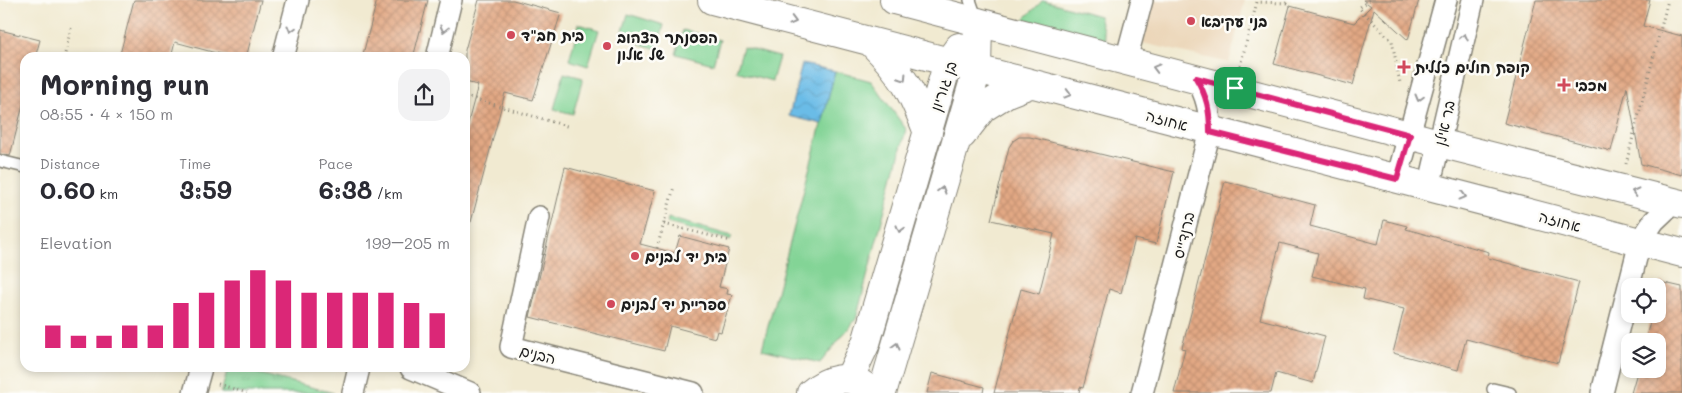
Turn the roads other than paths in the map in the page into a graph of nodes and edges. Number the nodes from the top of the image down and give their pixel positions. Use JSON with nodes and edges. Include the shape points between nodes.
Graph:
{"nodes":[{"id":1,"x":298,"y":0,"type":"edge"},
{"id":2,"x":451,"y":0,"type":"edge"},
{"id":3,"x":712,"y":0,"type":"edge"},
{"id":4,"x":894,"y":0,"type":"edge"},
{"id":5,"x":1142,"y":0,"type":"edge"},
{"id":6,"x":1446,"y":0,"type":"edge"},
{"id":7,"x":1473,"y":0,"type":"edge"},
{"id":8,"x":974,"y":11,"type":"edge"},
{"id":9,"x":871,"y":42,"type":"junction"},
{"id":10,"x":285,"y":52,"type":"edge"},
{"id":11,"x":438,"y":52,"type":"edge"},
{"id":12,"x":1126,"y":60,"type":"junction"},
{"id":13,"x":948,"y":62,"type":"junction"},
{"id":14,"x":977,"y":70,"type":"junction"},
{"id":15,"x":1196,"y":78,"type":"junction"},
{"id":16,"x":1030,"y":84,"type":"junction"},
{"id":17,"x":1210,"y":132,"type":"junction"},
{"id":18,"x":928,"y":133,"type":"junction"},
{"id":19,"x":1410,"y":135,"type":"junction"},
{"id":20,"x":956,"y":142,"type":"junction"},
{"id":21,"x":1439,"y":144,"type":"junction"},
{"id":22,"x":0,"y":161,"type":"edge"},
{"id":23,"x":20,"y":166,"type":"edge"},
{"id":24,"x":1397,"y":179,"type":"junction"},
{"id":25,"x":1429,"y":187,"type":"junction"},
{"id":26,"x":1678,"y":203,"type":"edge"},
{"id":27,"x":539,"y":217,"type":"dead end"},
{"id":28,"x":1640,"y":242,"type":"junction"},
{"id":29,"x":1682,"y":253,"type":"edge"},
{"id":30,"x":358,"y":372,"type":"edge"},
{"id":31,"x":420,"y":372,"type":"edge"},
{"id":32,"x":849,"y":379,"type":"junction"},
{"id":33,"x":1494,"y":389,"type":"dead end"},
{"id":34,"x":353,"y":393,"type":"edge"},
{"id":35,"x":470,"y":393,"type":"edge"},
{"id":36,"x":693,"y":393,"type":"edge"},
{"id":37,"x":811,"y":393,"type":"edge"},
{"id":38,"x":872,"y":393,"type":"edge"},
{"id":39,"x":882,"y":393,"type":"edge"},
{"id":40,"x":1142,"y":393,"type":"edge"},
{"id":41,"x":1510,"y":393,"type":"edge"},
{"id":42,"x":1602,"y":393,"type":"edge"}],
"edges":[{"from":1,"to":10,"type":"street","one_way":true},
{"from":2,"to":11,"type":"street","one_way":true},
{"from":3,"to":9,"type":"main road","name":"אחוזה","one_way":true},
{"from":4,"to":8,"type":"main road"},
{"from":5,"to":12,"type":"street"},
{"from":6,"to":19,"type":"street","name":"בר אילן","one_way":true},
{"from":21,"to":7,"type":"street","name":"בר אילן","one_way":true},
{"from":8,"to":12,"type":"main road"},
{"from":8,"to":13,"type":"main road","name":"בן גוריון"},
{"from":8,"to":14,"type":"main road","name":"בן גוריון"},
{"from":9,"to":13,"type":"main road","name":"אחוזה"},
{"from":9,"to":18,"type":"main road","one_way":true,"via":[[897,68],[910,89]]},
{"from":15,"to":12,"type":"main road","one_way":true},
{"from":13,"to":14,"type":"main road","name":"אחוזה"},
{"from":13,"to":18,"type":"main road","name":"בן גוריון"},
{"from":14,"to":16,"type":"main road","name":"אחוזה"},
{"from":14,"to":20,"type":"main road","name":"בן גוריון"},
{"from":15,"to":17,"type":"street","name":"ברנדייס","via":[[1207,102]]},
{"from":15,"to":19,"type":"main road"},
{"from":16,"to":17,"type":"main road","name":"אחוזה","one_way":true},
{"from":16,"to":20,"type":"main road","via":[[983,108]]},
{"from":17,"to":24,"type":"main road","name":"אחוזה"},
{"from":17,"to":40,"type":"street","name":"ברנדייס"},
{"from":18,"to":32,"type":"main road","name":"בן גוריון","one_way":true,"via":[[866,342]]},
{"from":19,"to":21,"type":"main road"},
{"from":19,"to":24,"type":"street","name":"בר אילן"},
{"from":39,"to":20,"type":"main road","name":"בן גוריון","one_way":true},
{"from":21,"to":25,"type":"street","name":"בר אילן"},
{"from":26,"to":21,"type":"main road","one_way":true},
{"from":22,"to":23,"type":"lane"},
{"from":24,"to":25,"type":"main road","name":"אחוזה"},
{"from":25,"to":28,"type":"main road","name":"אחוזה","one_way":true},
{"from":26,"to":28,"type":"street","via":[[1654,221]]},
{"from":27,"to":36,"type":"street","name":"הבנים","via":[[511,347]]},
{"from":28,"to":29,"type":"main road","name":"אחוזה"},
{"from":28,"to":42,"type":"street"},
{"from":30,"to":34,"type":"street"},
{"from":31,"to":35,"type":"street"},
{"from":32,"to":37,"type":"main road","via":[[821,384]]},
{"from":32,"to":38,"type":"main road"},
{"from":33,"to":41,"type":"lane"}]}
